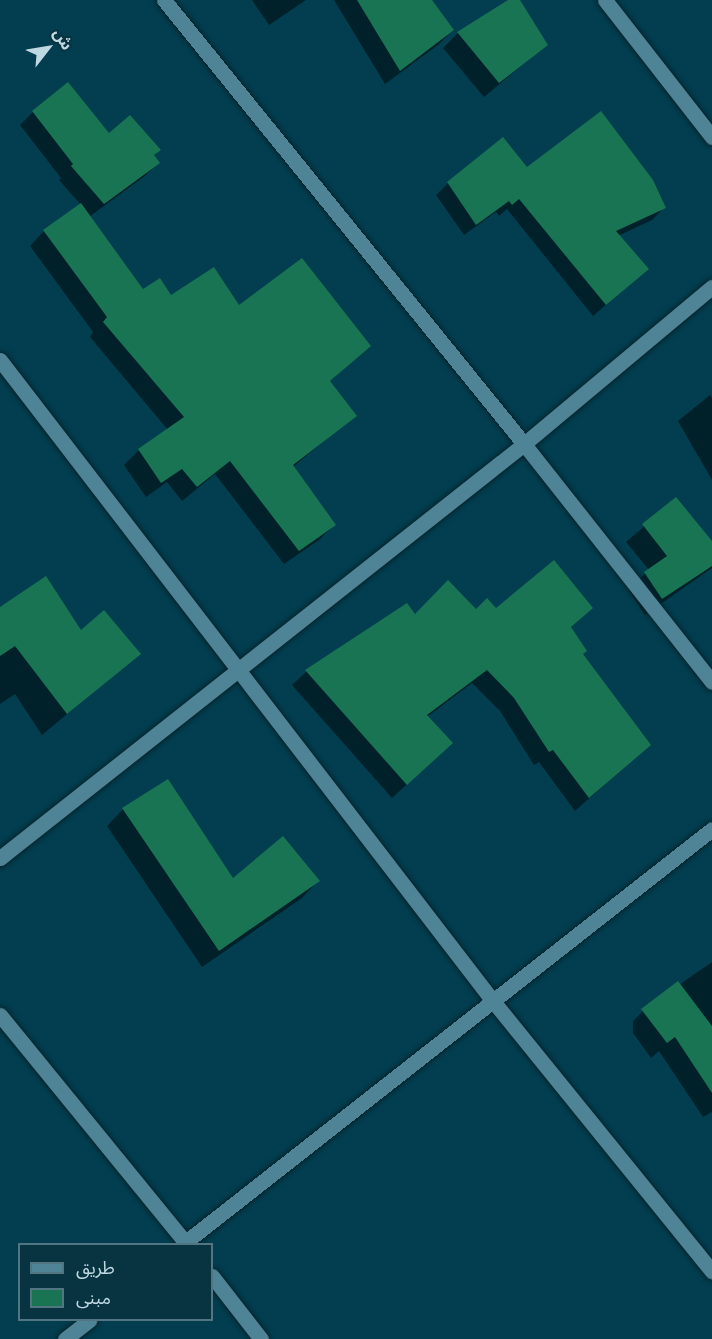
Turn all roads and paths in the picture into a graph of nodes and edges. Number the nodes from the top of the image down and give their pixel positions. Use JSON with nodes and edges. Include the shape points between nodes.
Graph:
{"nodes":[{"id":1,"x":164,"y":0,"type":"edge"},
{"id":2,"x":605,"y":0,"type":"edge"},
{"id":3,"x":712,"y":137,"type":"edge"},
{"id":4,"x":712,"y":287,"type":"edge"},
{"id":5,"x":0,"y":360,"type":"edge"},
{"id":6,"x":524,"y":444,"type":"junction"},
{"id":7,"x":240,"y":670,"type":"junction"},
{"id":8,"x":712,"y":682,"type":"edge"},
{"id":9,"x":712,"y":829,"type":"edge"},
{"id":10,"x":0,"y":858,"type":"edge"},
{"id":11,"x":493,"y":1001,"type":"junction"},
{"id":12,"x":0,"y":1015,"type":"edge"},
{"id":13,"x":184,"y":1243,"type":"edge"},
{"id":14,"x":186,"y":1243,"type":"edge"},
{"id":15,"x":712,"y":1271,"type":"edge"},
{"id":16,"x":213,"y":1277,"type":"edge"},
{"id":17,"x":88,"y":1321,"type":"edge"},
{"id":18,"x":65,"y":1339,"type":"edge"},
{"id":19,"x":261,"y":1339,"type":"edge"}],
"edges":[{"from":1,"to":6,"type":"street"},
{"from":2,"to":3,"type":"street"},
{"from":4,"to":6,"type":"street"},
{"from":5,"to":7,"type":"street"},
{"from":6,"to":7,"type":"street"},
{"from":6,"to":8,"type":"street"},
{"from":7,"to":10,"type":"street"},
{"from":7,"to":11,"type":"street"},
{"from":9,"to":11,"type":"street"},
{"from":11,"to":14,"type":"street"},
{"from":11,"to":15,"type":"street"},
{"from":12,"to":13,"type":"street"},
{"from":16,"to":19,"type":"street"},
{"from":17,"to":18,"type":"street"}]}
